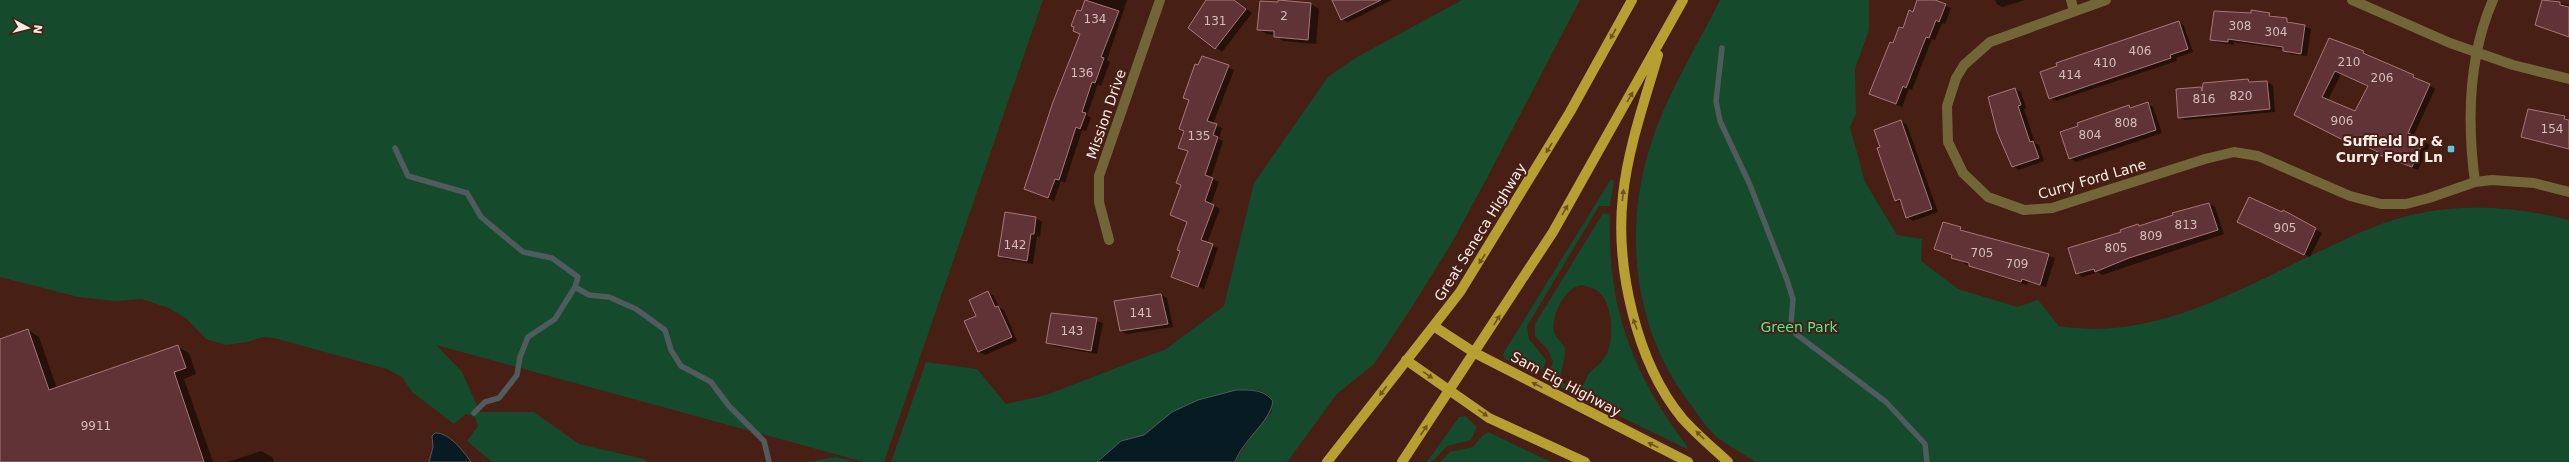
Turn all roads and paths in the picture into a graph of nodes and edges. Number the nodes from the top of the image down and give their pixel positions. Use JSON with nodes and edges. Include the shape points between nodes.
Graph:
{"nodes":[{"id":1,"x":1160,"y":0,"type":"edge"},
{"id":2,"x":1632,"y":0,"type":"edge"},
{"id":3,"x":1683,"y":0,"type":"edge"},
{"id":4,"x":2071,"y":0,"type":"edge"},
{"id":5,"x":2106,"y":0,"type":"edge"},
{"id":6,"x":2352,"y":0,"type":"edge"},
{"id":7,"x":2493,"y":0,"type":"edge"},
{"id":8,"x":2074,"y":11,"type":"junction"},
{"id":9,"x":1664,"y":36,"type":"junction"},
{"id":10,"x":2478,"y":53,"type":"junction"},
{"id":11,"x":2569,"y":79,"type":"edge"},
{"id":12,"x":2475,"y":182,"type":"junction"},
{"id":13,"x":2569,"y":192,"type":"edge"},
{"id":14,"x":1108,"y":240,"type":"dead end"},
{"id":15,"x":1434,"y":327,"type":"junction"},
{"id":16,"x":1476,"y":353,"type":"junction"},
{"id":17,"x":1406,"y":360,"type":"junction"},
{"id":18,"x":1451,"y":391,"type":"junction"},
{"id":19,"x":1328,"y":462,"type":"edge"},
{"id":20,"x":1402,"y":462,"type":"edge"},
{"id":21,"x":1585,"y":462,"type":"edge"},
{"id":22,"x":1688,"y":462,"type":"edge"},
{"id":23,"x":1728,"y":462,"type":"edge"}],
"edges":[{"from":1,"to":14,"type":"street","name":"Mission Drive","via":[[1099,176],[1099,202]]},
{"from":2,"to":15,"type":"main road","name":"Great Seneca Highway","one_way":true,"via":[[1505,222]]},
{"from":3,"to":9,"type":"main road"},
{"from":4,"to":8,"type":"street"},
{"from":5,"to":8,"type":"street","name":"Curry Ford Lane"},
{"from":6,"to":10,"type":"street","via":[[2450,44]]},
{"from":7,"to":10,"type":"street"},
{"from":8,"to":12,"type":"street","name":"Curry Ford Lane","via":[[1990,42],[1964,65],[1950,92],[1946,122],[1948,142],[1955,159],[1978,190],[1997,202],[2024,210],[2052,208],[2234,152],[2258,156],[2350,196],[2381,204],[2412,203]]},
{"from":16,"to":9,"type":"main road","one_way":true,"via":[[1553,232]]},
{"from":23,"to":9,"type":"main road","one_way":true,"via":[[1682,417],[1652,369],[1631,313],[1622,243],[1623,196],[1633,144]]},
{"from":10,"to":11,"type":"street"},
{"from":10,"to":12,"type":"street","via":[[2469,115]]},
{"from":12,"to":13,"type":"street","name":"Curry Ford Lane","via":[[2511,180]]},
{"from":15,"to":16,"type":"main road","name":"Sam Eig Highway"},
{"from":15,"to":17,"type":"main road","name":"Great Seneca Highway"},
{"from":16,"to":18,"type":"main road"},
{"from":22,"to":16,"type":"main road","name":"Sam Eig Highway","one_way":true},
{"from":17,"to":18,"type":"main road","one_way":true},
{"from":17,"to":19,"type":"main road","name":"Great Seneca Highway","one_way":true},
{"from":20,"to":18,"type":"main road","one_way":true},
{"from":18,"to":21,"type":"main road","one_way":true,"via":[[1489,418]]}]}
